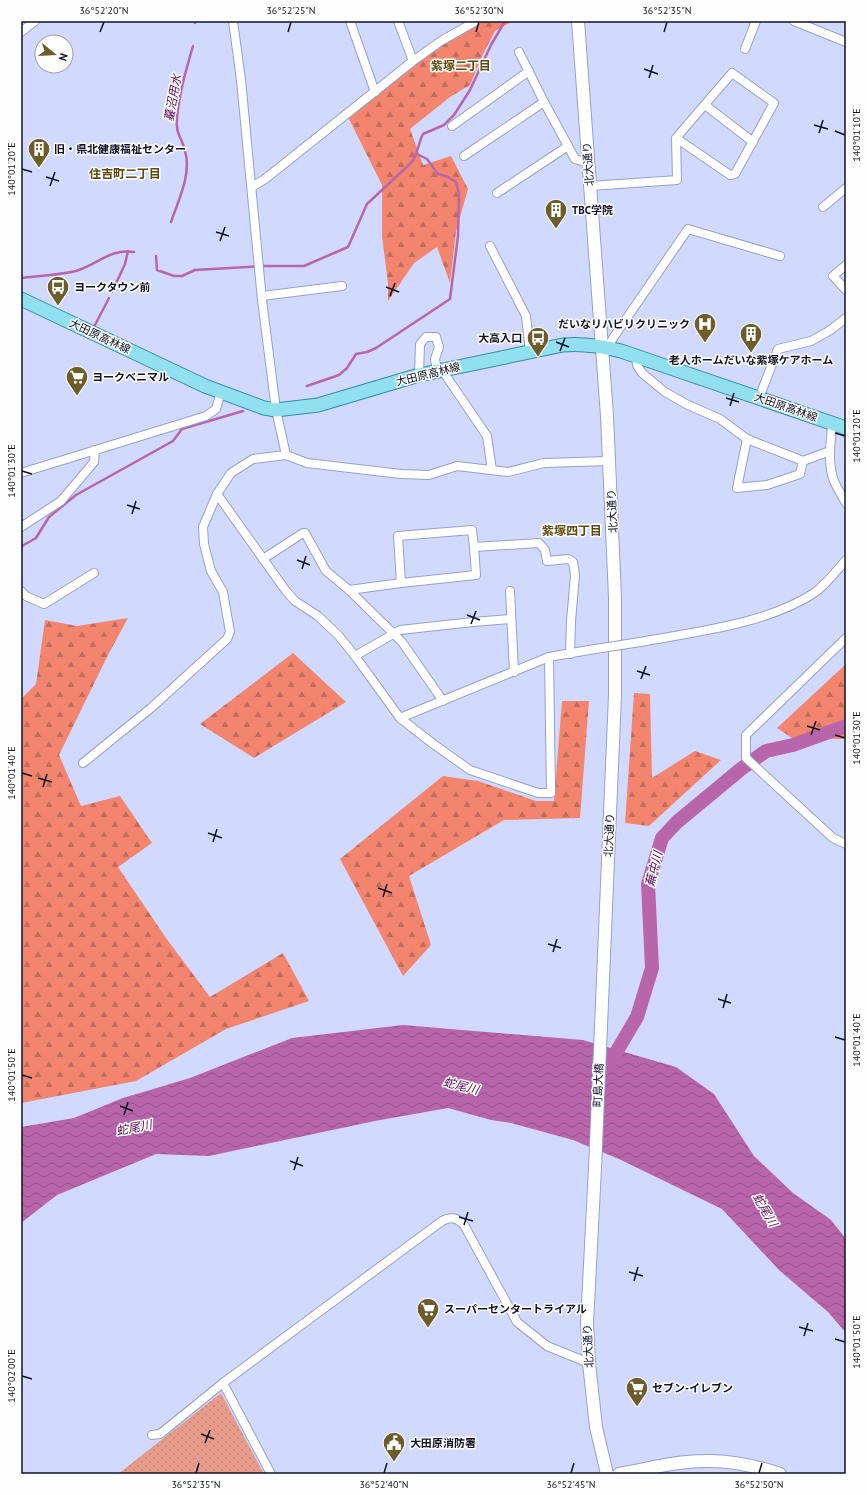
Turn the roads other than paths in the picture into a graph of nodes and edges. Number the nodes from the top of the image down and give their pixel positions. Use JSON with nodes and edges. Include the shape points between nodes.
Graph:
{"nodes":[{"id":1,"x":36,"y":21,"type":"edge"},
{"id":2,"x":233,"y":21,"type":"edge"},
{"id":3,"x":350,"y":21,"type":"edge"},
{"id":4,"x":398,"y":21,"type":"edge"},
{"id":5,"x":476,"y":21,"type":"edge"},
{"id":6,"x":578,"y":21,"type":"edge"},
{"id":7,"x":756,"y":21,"type":"edge"},
{"id":8,"x":794,"y":21,"type":"edge"},
{"id":9,"x":467,"y":23,"type":"edge"},
{"id":10,"x":21,"y":32,"type":"edge"},
{"id":11,"x":846,"y":42,"type":"edge"},
{"id":12,"x":745,"y":49,"type":"dead end"},
{"id":13,"x":519,"y":52,"type":"dead end"},
{"id":14,"x":413,"y":61,"type":"junction"},
{"id":15,"x":529,"y":71,"type":"junction"},
{"id":16,"x":375,"y":92,"type":"junction"},
{"id":17,"x":544,"y":102,"type":"junction"},
{"id":18,"x":705,"y":105,"type":"junction"},
{"id":19,"x":452,"y":126,"type":"dead end"},
{"id":20,"x":676,"y":138,"type":"junction"},
{"id":21,"x":753,"y":142,"type":"junction"},
{"id":22,"x":568,"y":146,"type":"junction"},
{"id":23,"x":464,"y":156,"type":"dead end"},
{"id":24,"x":588,"y":162,"type":"junction"},
{"id":25,"x":590,"y":186,"type":"junction"},
{"id":26,"x":252,"y":187,"type":"junction"},
{"id":27,"x":846,"y":188,"type":"edge"},
{"id":28,"x":498,"y":193,"type":"dead end"},
{"id":29,"x":823,"y":207,"type":"dead end"},
{"id":30,"x":490,"y":246,"type":"dead end"},
{"id":31,"x":780,"y":256,"type":"dead end"},
{"id":32,"x":846,"y":265,"type":"edge"},
{"id":33,"x":342,"y":286,"type":"dead end"},
{"id":34,"x":846,"y":290,"type":"edge"},
{"id":35,"x":262,"y":296,"type":"junction"},
{"id":36,"x":21,"y":299,"type":"edge"},
{"id":37,"x":846,"y":318,"type":"edge"},
{"id":38,"x":605,"y":347,"type":"junction"},
{"id":39,"x":530,"y":352,"type":"junction"},
{"id":40,"x":636,"y":356,"type":"junction"},
{"id":41,"x":439,"y":370,"type":"junction"},
{"id":42,"x":419,"y":375,"type":"junction"},
{"id":43,"x":221,"y":392,"type":"junction"},
{"id":44,"x":759,"y":398,"type":"junction"},
{"id":45,"x":276,"y":410,"type":"junction"},
{"id":46,"x":832,"y":424,"type":"junction"},
{"id":47,"x":846,"y":428,"type":"edge"},
{"id":48,"x":747,"y":439,"type":"junction"},
{"id":49,"x":95,"y":450,"type":"junction"},
{"id":50,"x":830,"y":451,"type":"junction"},
{"id":51,"x":286,"y":455,"type":"junction"},
{"id":52,"x":608,"y":461,"type":"junction"},
{"id":53,"x":803,"y":461,"type":"junction"},
{"id":54,"x":492,"y":470,"type":"junction"},
{"id":55,"x":21,"y":473,"type":"edge"},
{"id":56,"x":217,"y":494,"type":"junction"},
{"id":57,"x":846,"y":503,"type":"edge"},
{"id":58,"x":21,"y":527,"type":"edge"},
{"id":59,"x":474,"y":547,"type":"junction"},
{"id":60,"x":263,"y":559,"type":"junction"},
{"id":61,"x":846,"y":560,"type":"edge"},
{"id":62,"x":94,"y":573,"type":"dead end"},
{"id":63,"x":401,"y":583,"type":"junction"},
{"id":64,"x":349,"y":590,"type":"junction"},
{"id":65,"x":21,"y":591,"type":"edge"},
{"id":66,"x":510,"y":591,"type":"dead end"},
{"id":67,"x":511,"y":619,"type":"junction"},
{"id":68,"x":394,"y":633,"type":"junction"},
{"id":69,"x":846,"y":638,"type":"edge"},
{"id":70,"x":570,"y":654,"type":"junction"},
{"id":71,"x":355,"y":656,"type":"junction"},
{"id":72,"x":549,"y":657,"type":"junction"},
{"id":73,"x":514,"y":672,"type":"junction"},
{"id":74,"x":443,"y":701,"type":"junction"},
{"id":75,"x":400,"y":718,"type":"junction"},
{"id":76,"x":83,"y":763,"type":"dead end"},
{"id":77,"x":846,"y":844,"type":"edge"},
{"id":78,"x":601,"y":1002,"type":"joint"},
{"id":79,"x":595,"y":1168,"type":"joint"},
{"id":80,"x":588,"y":1363,"type":"junction"},
{"id":81,"x":223,"y":1383,"type":"junction"},
{"id":82,"x":152,"y":1436,"type":"dead end"},
{"id":83,"x":271,"y":1474,"type":"edge"},
{"id":84,"x":607,"y":1474,"type":"edge"},
{"id":85,"x":619,"y":1474,"type":"edge"},
{"id":86,"x":780,"y":1474,"type":"edge"}],
"edges":[{"from":1,"to":10,"type":"street"},
{"from":2,"to":26,"type":"street"},
{"from":3,"to":16,"type":"street"},
{"from":4,"to":14,"type":"street"},
{"from":5,"to":9,"type":"street"},
{"from":6,"to":24,"type":"street","name":"北大通り"},
{"from":7,"to":12,"type":"street"},
{"from":8,"to":11,"type":"street"},
{"from":9,"to":14,"type":"street"},
{"from":13,"to":15,"type":"street"},
{"from":14,"to":16,"type":"street"},
{"from":15,"to":17,"type":"street"},
{"from":15,"to":19,"type":"street"},
{"from":16,"to":26,"type":"street"},
{"from":17,"to":22,"type":"street"},
{"from":17,"to":23,"type":"street"},
{"from":18,"to":20,"type":"street"},
{"from":18,"to":21,"type":"street"},
{"from":18,"to":21,"type":"street","via":[[732,73],[774,103]]},
{"from":20,"to":21,"type":"street","via":[[730,174],[736,174]]},
{"from":20,"to":25,"type":"street","via":[[677,180]]},
{"from":22,"to":24,"type":"street","via":[[575,159]]},
{"from":22,"to":28,"type":"street"},
{"from":24,"to":25,"type":"street","name":"北大通り"},
{"from":25,"to":38,"type":"street","name":"北大通り"},
{"from":26,"to":35,"type":"street"},
{"from":27,"to":29,"type":"street"},
{"from":30,"to":39,"type":"street","via":[[526,316]]},
{"from":31,"to":38,"type":"street","via":[[688,228]]},
{"from":32,"to":34,"type":"street","via":[[833,276]]},
{"from":33,"to":35,"type":"street"},
{"from":35,"to":45,"type":"street"},
{"from":36,"to":43,"type":"main road","name":"大田原高林線"},
{"from":37,"to":44,"type":"street","via":[[811,341],[778,349]]},
{"from":38,"to":39,"type":"main road","name":"大田原高林線","via":[[569,345]]},
{"from":38,"to":40,"type":"main road","name":"大田原高林線"},
{"from":38,"to":52,"type":"street","name":"北大通り"},
{"from":39,"to":41,"type":"main road","name":"大田原高林線"},
{"from":40,"to":44,"type":"main road","name":"大田原高林線"},
{"from":40,"to":48,"type":"street","via":[[637,365],[642,373],[665,392],[720,419]]},
{"from":41,"to":42,"type":"main road","name":"大田原高林線"},
{"from":41,"to":42,"type":"street","via":[[435,359],[439,347],[436,337],[426,337],[420,344]]},
{"from":41,"to":54,"type":"street","via":[[487,436]]},
{"from":42,"to":45,"type":"main road","name":"大田原高林線","via":[[318,405]]},
{"from":43,"to":45,"type":"main road","name":"大田原高林線"},
{"from":43,"to":49,"type":"street","via":[[216,409],[206,416]]},
{"from":44,"to":46,"type":"main road","name":"大田原高林線"},
{"from":45,"to":51,"type":"street"},
{"from":46,"to":47,"type":"main road","name":"大田原高林線"},
{"from":46,"to":50,"type":"street"},
{"from":48,"to":53,"type":"street"},
{"from":48,"to":53,"type":"street","via":[[737,488],[767,485],[800,474]]},
{"from":49,"to":55,"type":"street"},
{"from":49,"to":58,"type":"street","via":[[94,462],[61,501]]},
{"from":50,"to":53,"type":"street"},
{"from":50,"to":57,"type":"street","via":[[834,481]]},
{"from":51,"to":54,"type":"street","via":[[307,463],[401,474],[429,474],[457,466]]},
{"from":51,"to":56,"type":"street","via":[[253,460],[231,473]]},
{"from":52,"to":54,"type":"street","via":[[544,463],[508,472]]},
{"from":52,"to":78,"type":"street","name":"北大通り","via":[[615,597],[615,687]]},
{"from":56,"to":60,"type":"street"},
{"from":56,"to":76,"type":"street","via":[[204,527],[204,544],[211,571],[223,592],[230,632],[227,639],[151,708]]},
{"from":59,"to":63,"type":"street","via":[[476,575]]},
{"from":59,"to":63,"type":"street","via":[[472,530],[398,536]]},
{"from":59,"to":70,"type":"street","via":[[540,543],[545,550],[547,561],[568,559],[573,562],[575,575]]},
{"from":60,"to":64,"type":"street","via":[[305,533],[326,570]]},
{"from":60,"to":71,"type":"street","via":[[286,591],[318,616]]},
{"from":61,"to":70,"type":"street","bridge":true,"via":[[816,592],[795,605],[736,624]]},
{"from":62,"to":65,"type":"street","via":[[44,604]]},
{"from":63,"to":64,"type":"street"},
{"from":64,"to":68,"type":"street"},
{"from":66,"to":67,"type":"street"},
{"from":67,"to":68,"type":"street","via":[[415,628]]},
{"from":67,"to":73,"type":"street"},
{"from":68,"to":71,"type":"street"},
{"from":68,"to":74,"type":"street"},
{"from":69,"to":77,"type":"street","via":[[746,735],[746,758],[833,838]]},
{"from":70,"to":72,"type":"street"},
{"from":71,"to":75,"type":"street"},
{"from":72,"to":73,"type":"street"},
{"from":72,"to":75,"type":"street","via":[[551,793],[538,793],[470,770]]},
{"from":73,"to":74,"type":"street"},
{"from":74,"to":75,"type":"street"},
{"from":78,"to":79,"type":"street","name":"町島大橋"},
{"from":79,"to":80,"type":"street","name":"北大通り","via":[[586,1323]]},
{"from":80,"to":81,"type":"street","via":[[547,1346],[517,1322],[464,1225],[459,1219],[450,1217]]},
{"from":80,"to":84,"type":"street","name":"北大通り","via":[[596,1427]]},
{"from":81,"to":82,"type":"street","via":[[160,1434]]},
{"from":81,"to":83,"type":"street"},
{"from":85,"to":86,"type":"street","via":[[705,1461],[748,1465]]}]}
